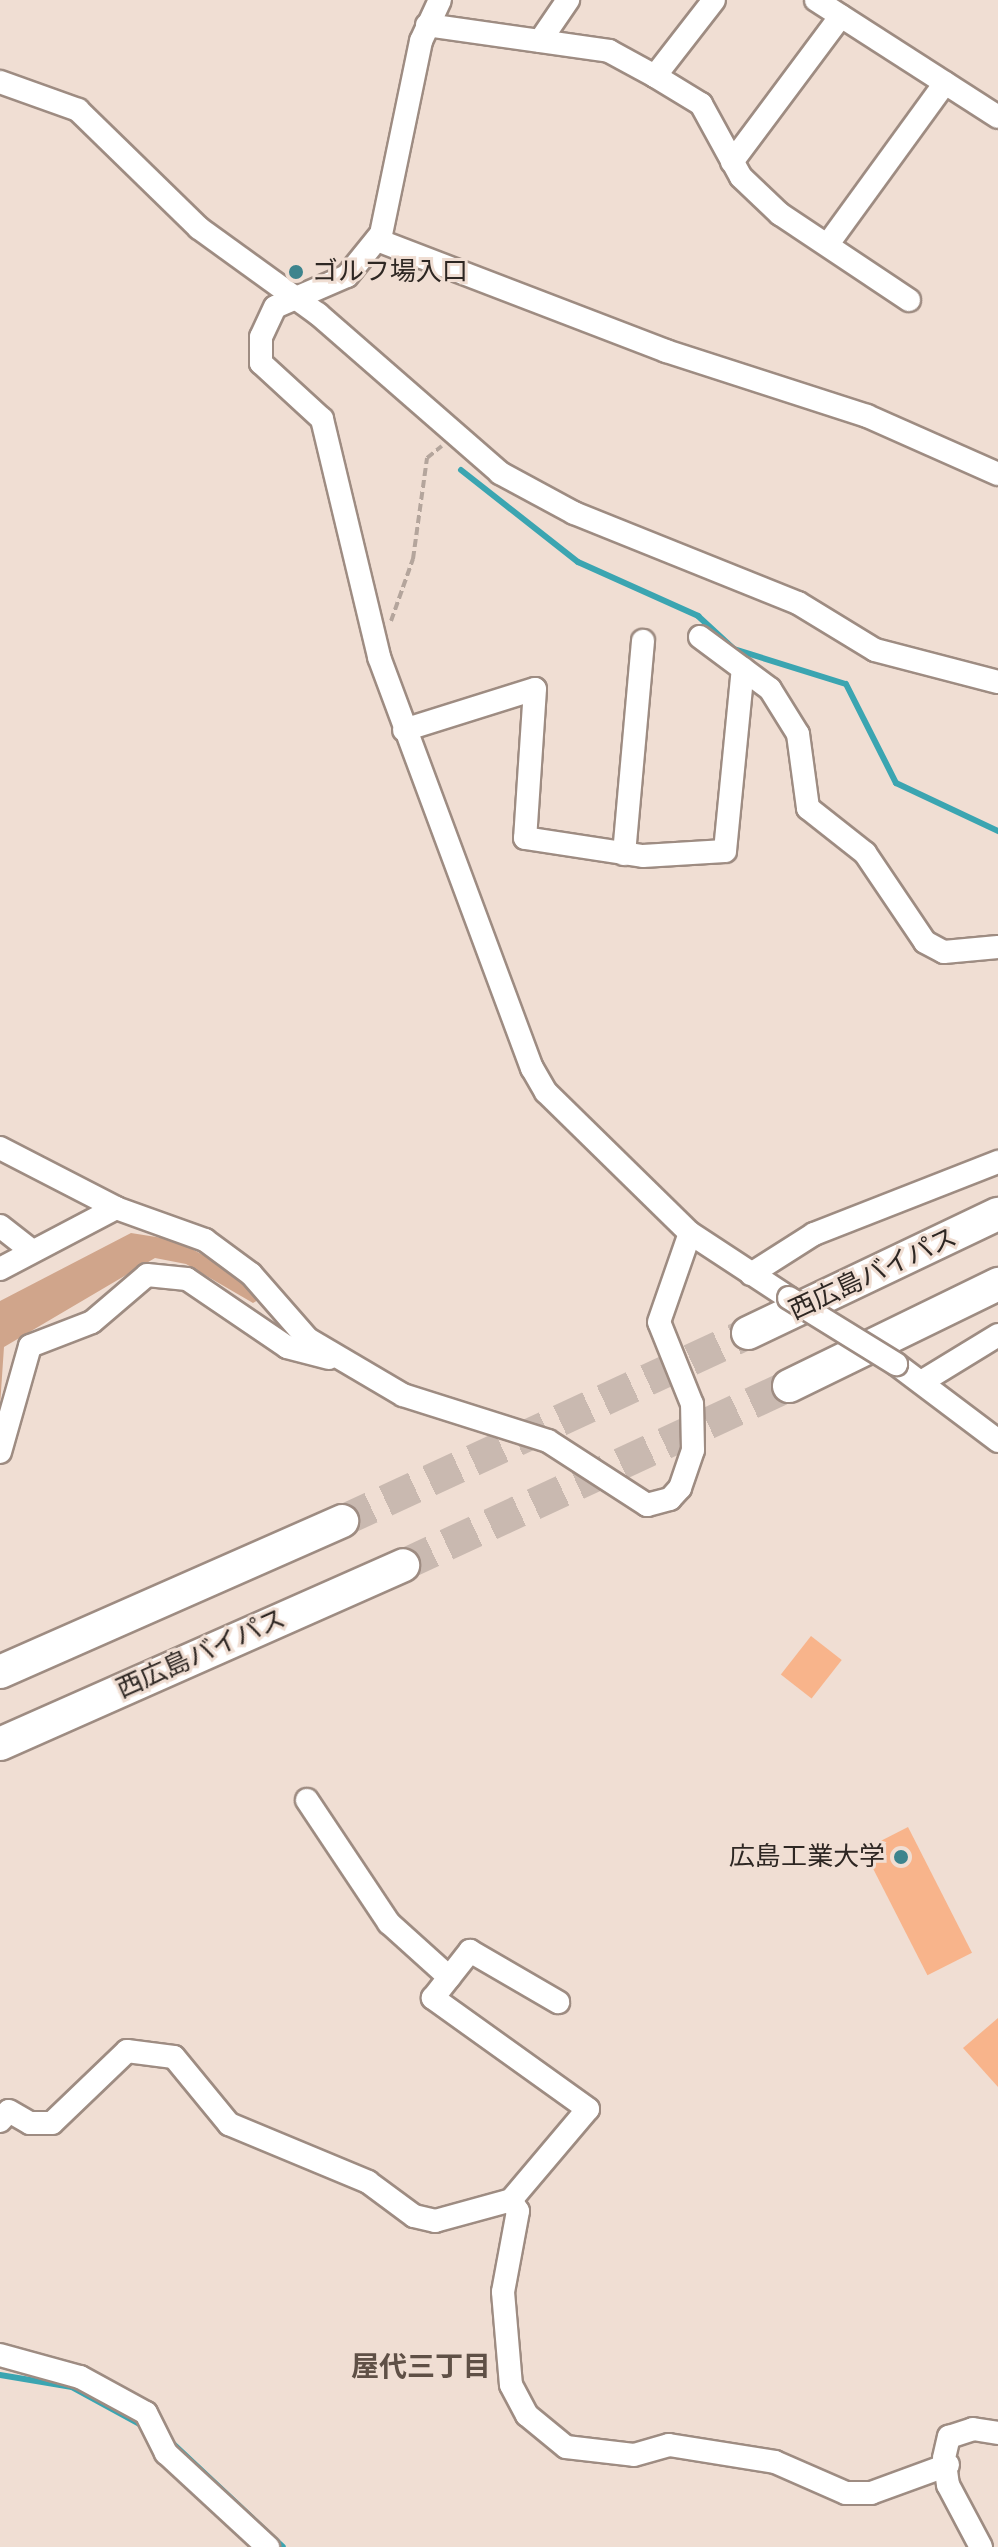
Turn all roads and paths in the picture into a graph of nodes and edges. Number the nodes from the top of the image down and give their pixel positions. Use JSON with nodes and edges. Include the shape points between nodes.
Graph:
{"nodes":[{"id":1,"x":440,"y":0,"type":"edge"},
{"id":2,"x":568,"y":0,"type":"edge"},
{"id":3,"x":714,"y":0,"type":"edge"},
{"id":4,"x":816,"y":0,"type":"edge"},
{"id":5,"x":841,"y":16,"type":"junction"},
{"id":6,"x":427,"y":25,"type":"junction"},
{"id":7,"x":540,"y":41,"type":"junction"},
{"id":8,"x":655,"y":76,"type":"junction"},
{"id":9,"x":0,"y":82,"type":"edge"},
{"id":10,"x":945,"y":83,"type":"junction"},
{"id":11,"x":998,"y":117,"type":"edge"},
{"id":12,"x":732,"y":162,"type":"junction"},
{"id":13,"x":377,"y":240,"type":"junction"},
{"id":14,"x":828,"y":244,"type":"junction"},
{"id":15,"x":295,"y":296,"type":"junction"},
{"id":16,"x":909,"y":300,"type":"dead end"},
{"id":17,"x":439,"y":448,"type":"dead end"},
{"id":18,"x":998,"y":474,"type":"edge"},
{"id":19,"x":700,"y":637,"type":"dead end"},
{"id":20,"x":643,"y":641,"type":"dead end"},
{"id":21,"x":379,"y":657,"type":"junction"},
{"id":22,"x":743,"y":669,"type":"junction"},
{"id":23,"x":998,"y":682,"type":"edge"},
{"id":24,"x":404,"y":730,"type":"junction"},
{"id":25,"x":624,"y":854,"type":"junction"},
{"id":26,"x":998,"y":947,"type":"edge"},
{"id":27,"x":0,"y":1148,"type":"edge"},
{"id":28,"x":998,"y":1162,"type":"edge"},
{"id":29,"x":116,"y":1208,"type":"junction"},
{"id":30,"x":998,"y":1214,"type":"edge"},
{"id":31,"x":0,"y":1226,"type":"edge"},
{"id":32,"x":690,"y":1233,"type":"junction"},
{"id":33,"x":32,"y":1251,"type":"junction"},
{"id":34,"x":0,"y":1269,"type":"edge"},
{"id":35,"x":751,"y":1274,"type":"junction"},
{"id":36,"x":998,"y":1284,"type":"edge"},
{"id":37,"x":748,"y":1333,"type":"tunnel mouth"},
{"id":38,"x":998,"y":1335,"type":"edge"},
{"id":39,"x":339,"y":1359,"type":"junction"},
{"id":40,"x":923,"y":1381,"type":"junction"},
{"id":41,"x":789,"y":1386,"type":"tunnel mouth"},
{"id":42,"x":998,"y":1441,"type":"edge"},
{"id":43,"x":0,"y":1452,"type":"edge"},
{"id":44,"x":342,"y":1521,"type":"tunnel mouth"},
{"id":45,"x":403,"y":1565,"type":"tunnel mouth"},
{"id":46,"x":0,"y":1672,"type":"edge"},
{"id":47,"x":0,"y":1744,"type":"edge"},
{"id":48,"x":307,"y":1800,"type":"dead end"},
{"id":49,"x":449,"y":1977,"type":"junction"},
{"id":50,"x":558,"y":2002,"type":"dead end"},
{"id":51,"x":0,"y":2121,"type":"edge"},
{"id":52,"x":511,"y":2200,"type":"junction"},
{"id":53,"x":0,"y":2355,"type":"edge"},
{"id":54,"x":998,"y":2433,"type":"edge"},
{"id":55,"x":948,"y":2465,"type":"junction"},
{"id":56,"x":268,"y":2547,"type":"edge"},
{"id":57,"x":981,"y":2547,"type":"edge"}],
"edges":[{"from":1,"to":6,"type":"street"},
{"from":2,"to":7,"type":"street"},
{"from":3,"to":8,"type":"street"},
{"from":4,"to":5,"type":"street"},
{"from":5,"to":10,"type":"street"},
{"from":5,"to":12,"type":"street"},
{"from":6,"to":7,"type":"street"},
{"from":6,"to":13,"type":"street"},
{"from":7,"to":8,"type":"street","via":[[609,51]]},
{"from":8,"to":12,"type":"street","via":[[701,104]]},
{"from":9,"to":15,"type":"street","via":[[78,110],[199,228]]},
{"from":10,"to":11,"type":"street"},
{"from":10,"to":14,"type":"street"},
{"from":12,"to":14,"type":"street","via":[[780,214]]},
{"from":13,"to":15,"type":"street","via":[[347,276]]},
{"from":13,"to":18,"type":"street","via":[[666,351],[867,416]]},
{"from":14,"to":16,"type":"street"},
{"from":15,"to":21,"type":"street","via":[[265,321],[260,357],[268,373],[322,419]]},
{"from":15,"to":23,"type":"street","via":[[459,441],[549,500],[798,603],[875,650]]},
{"from":17,"to":21,"type":"path","via":[[427,458],[413,559]]},
{"from":19,"to":22,"type":"street"},
{"from":20,"to":25,"type":"street"},
{"from":21,"to":24,"type":"street"},
{"from":22,"to":25,"type":"street","via":[[725,851]]},
{"from":22,"to":26,"type":"street","via":[[770,689],[798,734],[808,808],[865,853],[925,942],[944,952]]},
{"from":24,"to":25,"type":"street","via":[[535,689],[525,838]]},
{"from":24,"to":32,"type":"street","via":[[532,1068],[546,1092]]},
{"from":27,"to":29,"type":"street"},
{"from":28,"to":35,"type":"street","via":[[814,1234]]},
{"from":29,"to":33,"type":"street"},
{"from":29,"to":39,"type":"street","via":[[186,1230],[229,1255],[308,1339]]},
{"from":30,"to":37,"type":"highway","name":"西広島バイパス"},
{"from":31,"to":33,"type":"street"},
{"from":32,"to":35,"type":"street"},
{"from":32,"to":39,"type":"street","via":[[659,1322],[694,1416],[687,1475],[670,1499],[635,1502],[548,1441],[461,1418]]},
{"from":33,"to":34,"type":"street"},
{"from":35,"to":40,"type":"street","bridge":true},
{"from":36,"to":41,"type":"highway"},
{"from":38,"to":40,"type":"street"},
{"from":39,"to":43,"type":"street","via":[[287,1347],[187,1279],[147,1275],[92,1322],[30,1346]]},
{"from":40,"to":42,"type":"street"},
{"from":44,"to":46,"type":"highway"},
{"from":45,"to":47,"type":"highway","name":"西広島バイパス"},
{"from":48,"to":49,"type":"street","via":[[389,1923]]},
{"from":49,"to":50,"type":"street","via":[[470,1951]]},
{"from":49,"to":52,"type":"street","via":[[433,1998],[588,2109]]},
{"from":51,"to":52,"type":"street","via":[[9,2111],[30,2123],[52,2123],[127,2051],[174,2057],[229,2124],[368,2182],[414,2216],[435,2221]]},
{"from":52,"to":55,"type":"street","via":[[518,2211],[503,2292],[511,2385],[527,2415],[566,2447],[634,2455],[669,2445],[775,2462],[846,2493],[871,2493]]},
{"from":53,"to":56,"type":"street","via":[[80,2377],[142,2411],[166,2453]]},
{"from":54,"to":55,"type":"street","via":[[973,2429],[949,2437]]},
{"from":55,"to":57,"type":"street","via":[[948,2485]]}]}
